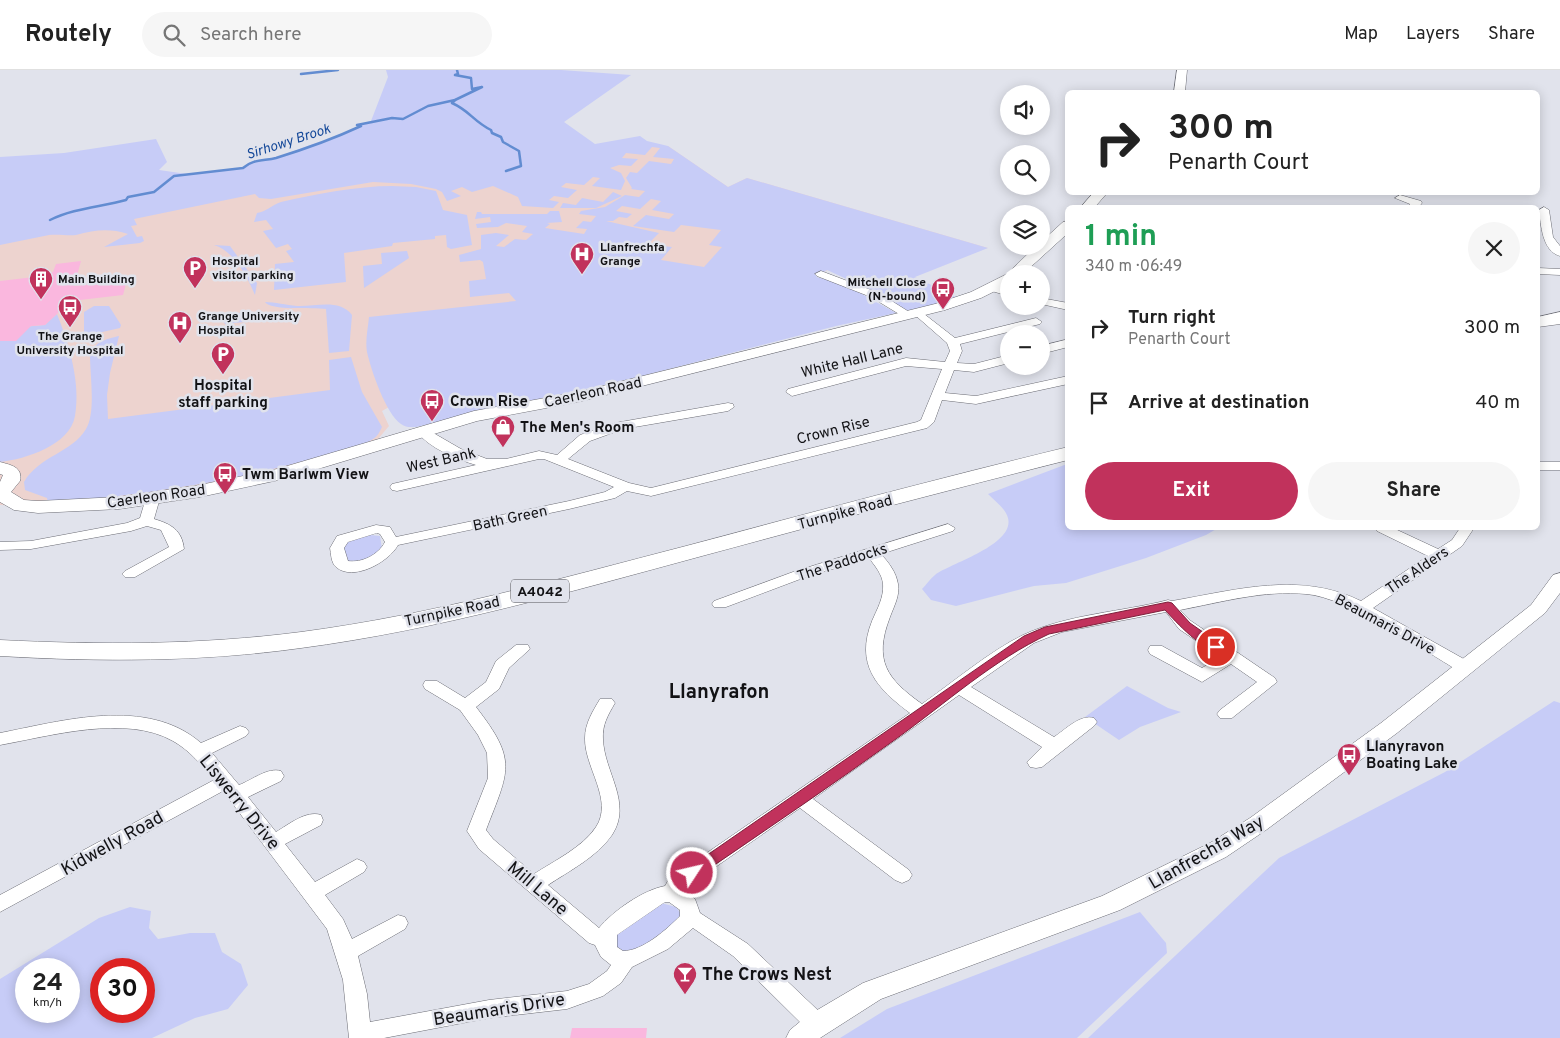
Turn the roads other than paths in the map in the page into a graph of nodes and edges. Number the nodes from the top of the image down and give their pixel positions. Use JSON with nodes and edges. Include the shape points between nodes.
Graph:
{"nodes":[{"id":1,"x":1182,"y":70,"type":"edge"},
{"id":2,"x":1180,"y":90,"type":"edge"},
{"id":3,"x":1100,"y":195,"type":"edge"},
{"id":4,"x":1400,"y":198,"type":"dead end"},
{"id":5,"x":1092,"y":205,"type":"edge"},
{"id":6,"x":1415,"y":205,"type":"edge"},
{"id":7,"x":1559,"y":218,"type":"edge"},
{"id":8,"x":1065,"y":228,"type":"edge"},
{"id":9,"x":1560,"y":253,"type":"edge"},
{"id":10,"x":1024,"y":265,"type":"edge"},
{"id":11,"x":1540,"y":271,"type":"edge"},
{"id":12,"x":1560,"y":272,"type":"edge"},
{"id":13,"x":821,"y":274,"type":"dead end"},
{"id":14,"x":1000,"y":283,"type":"edge"},
{"id":15,"x":992,"y":288,"type":"junction"},
{"id":16,"x":1000,"y":290,"type":"edge"},
{"id":17,"x":1050,"y":303,"type":"edge"},
{"id":18,"x":1065,"y":306,"type":"edge"},
{"id":19,"x":913,"y":314,"type":"junction"},
{"id":20,"x":1560,"y":318,"type":"edge"},
{"id":21,"x":1036,"y":322,"type":"dead end"},
{"id":22,"x":1540,"y":322,"type":"edge"},
{"id":23,"x":1560,"y":328,"type":"edge"},
{"id":24,"x":1540,"y":333,"type":"edge"},
{"id":25,"x":953,"y":342,"type":"junction"},
{"id":26,"x":1065,"y":344,"type":"dead end"},
{"id":27,"x":1050,"y":348,"type":"edge"},
{"id":28,"x":1000,"y":361,"type":"edge"},
{"id":29,"x":950,"y":366,"type":"junction"},
{"id":30,"x":1065,"y":381,"type":"edge"},
{"id":31,"x":792,"y":392,"type":"dead end"},
{"id":32,"x":937,"y":396,"type":"junction"},
{"id":33,"x":728,"y":407,"type":"dead end"},
{"id":34,"x":423,"y":431,"type":"junction"},
{"id":35,"x":1065,"y":442,"type":"edge"},
{"id":36,"x":1065,"y":454,"type":"edge"},
{"id":37,"x":559,"y":460,"type":"junction"},
{"id":38,"x":494,"y":464,"type":"junction"},
{"id":39,"x":1540,"y":466,"type":"edge"},
{"id":40,"x":1560,"y":466,"type":"edge"},
{"id":41,"x":0,"y":468,"type":"edge"},
{"id":42,"x":625,"y":486,"type":"junction"},
{"id":43,"x":397,"y":487,"type":"dead end"},
{"id":44,"x":0,"y":491,"type":"edge"},
{"id":45,"x":153,"y":498,"type":"junction"},
{"id":46,"x":146,"y":521,"type":"junction"},
{"id":47,"x":949,"y":529,"type":"dead end"},
{"id":48,"x":1386,"y":530,"type":"edge"},
{"id":49,"x":1466,"y":530,"type":"edge"},
{"id":50,"x":392,"y":542,"type":"dead end"},
{"id":51,"x":0,"y":546,"type":"edge"},
{"id":52,"x":872,"y":552,"type":"junction"},
{"id":53,"x":1439,"y":556,"type":"junction"},
{"id":54,"x":130,"y":574,"type":"dead end"},
{"id":55,"x":1560,"y":579,"type":"edge"},
{"id":56,"x":720,"y":604,"type":"dead end"},
{"id":57,"x":1168,"y":605,"type":"junction"},
{"id":58,"x":1362,"y":608,"type":"junction"},
{"id":59,"x":0,"y":632,"type":"edge"},
{"id":60,"x":0,"y":648,"type":"edge"},
{"id":61,"x":522,"y":649,"type":"dead end"},
{"id":62,"x":1156,"y":650,"type":"dead end"},
{"id":63,"x":1231,"y":658,"type":"junction"},
{"id":64,"x":1465,"y":667,"type":"junction"},
{"id":65,"x":431,"y":685,"type":"dead end"},
{"id":66,"x":957,"y":686,"type":"junction"},
{"id":67,"x":606,"y":703,"type":"dead end"},
{"id":68,"x":466,"y":706,"type":"junction"},
{"id":69,"x":921,"y":712,"type":"junction"},
{"id":70,"x":1226,"y":714,"type":"dead end"},
{"id":71,"x":1088,"y":722,"type":"dead end"},
{"id":72,"x":240,"y":732,"type":"dead end"},
{"id":73,"x":0,"y":739,"type":"edge"},
{"id":74,"x":1054,"y":746,"type":"junction"},
{"id":75,"x":199,"y":752,"type":"junction"},
{"id":76,"x":1036,"y":762,"type":"dead end"},
{"id":77,"x":275,"y":776,"type":"dead end"},
{"id":78,"x":231,"y":788,"type":"junction"},
{"id":79,"x":799,"y":798,"type":"junction"},
{"id":80,"x":314,"y":820,"type":"dead end"},
{"id":81,"x":273,"y":842,"type":"junction"},
{"id":82,"x":357,"y":867,"type":"dead end"},
{"id":83,"x":902,"y":875,"type":"dead end"},
{"id":84,"x":534,"y":884,"type":"junction"},
{"id":85,"x":313,"y":893,"type":"junction"},
{"id":86,"x":672,"y":894,"type":"junction"},
{"id":87,"x":0,"y":904,"type":"edge"},
{"id":88,"x":690,"y":917,"type":"junction"},
{"id":89,"x":398,"y":923,"type":"dead end"},
{"id":90,"x":605,"y":940,"type":"junction"},
{"id":91,"x":348,"y":952,"type":"junction"},
{"id":92,"x":625,"y":960,"type":"junction"},
{"id":93,"x":809,"y":1031,"type":"edge"},
{"id":94,"x":360,"y":1035,"type":"edge"}],
"edges":[{"from":1,"to":2,"type":"main road"},
{"from":3,"to":5,"type":"main road"},
{"from":4,"to":6,"type":"street","via":[[1415,201]]},
{"from":7,"to":9,"type":"street","via":[[1544,213],[1548,237]]},
{"from":8,"to":10,"type":"main road"},
{"from":11,"to":12,"type":"street"},
{"from":13,"to":19,"type":"street"},
{"from":14,"to":15,"type":"main road","name":"Caerleon Road"},
{"from":15,"to":16,"type":"street"},
{"from":15,"to":19,"type":"main road","name":"Caerleon Road"},
{"from":17,"to":18,"type":"street"},
{"from":19,"to":25,"type":"street"},
{"from":19,"to":34,"type":"main road","name":"Caerleon Road","via":[[578,397],[474,416]]},
{"from":20,"to":22,"type":"highway"},
{"from":21,"to":25,"type":"street"},
{"from":23,"to":24,"type":"highway"},
{"from":25,"to":29,"type":"street","name":"Crown Rise","via":[[956,351]]},
{"from":26,"to":27,"type":"street"},
{"from":28,"to":29,"type":"street","name":"White Hall Lane","via":[[974,368]]},
{"from":29,"to":31,"type":"street","name":"White Hall Lane","via":[[906,362]]},
{"from":29,"to":32,"type":"street","name":"Crown Rise"},
{"from":30,"to":32,"type":"street","via":[[976,400]]},
{"from":32,"to":42,"type":"street","name":"Crown Rise","via":[[927,422],[922,425],[651,492]]},
{"from":33,"to":37,"type":"street","via":[[620,426],[585,438]]},
{"from":34,"to":38,"type":"street","name":"Crown Rise","via":[[434,440],[483,463]]},
{"from":34,"to":45,"type":"main road","name":"Caerleon Road","via":[[281,474]]},
{"from":35,"to":59,"type":"highway","name":"Turnpike Road","number":"A4042","via":[[565,571],[359,616],[276,628],[177,635],[77,636]]},
{"from":36,"to":60,"type":"highway","name":"Turnpike Road","number":"A4042","via":[[561,586],[357,631],[203,650],[102,652]]},
{"from":37,"to":38,"type":"street","name":"Crown Rise","via":[[537,454]]},
{"from":37,"to":42,"type":"street","name":"Crown Rise"},
{"from":38,"to":43,"type":"street","name":"West Bank"},
{"from":39,"to":40,"type":"street"},
{"from":41,"to":44,"type":"main road","name":"Caerleon Road","via":[[11,472],[13,477]]},
{"from":42,"to":50,"type":"street","name":"Bath Green","via":[[610,495],[569,505]]},
{"from":44,"to":45,"type":"main road","name":"Caerleon Road","via":[[21,506],[38,508]]},
{"from":45,"to":46,"type":"street"},
{"from":46,"to":51,"type":"street","via":[[80,537]]},
{"from":46,"to":54,"type":"street","via":[[166,527],[178,549]]},
{"from":47,"to":52,"type":"street","name":"The Paddocks"},
{"from":48,"to":53,"type":"street"},
{"from":49,"to":53,"type":"street","name":"The Alders","via":[[1458,542]]},
{"from":52,"to":56,"type":"street","name":"The Paddocks","via":[[732,593]]},
{"from":52,"to":69,"type":"street","via":[[887,571],[892,590],[874,633],[871,650],[876,668],[885,685]]},
{"from":53,"to":58,"type":"street","name":"The Alders"},
{"from":55,"to":64,"type":"street","name":"Llanfrechfa Way","via":[[1538,609]]},
{"from":57,"to":58,"type":"street","name":"Beaumaris Drive","via":[[1284,588],[1322,592]]},
{"from":57,"to":63,"type":"street","via":[[1185,625]]},
{"from":57,"to":66,"type":"street","name":"Beaumaris Drive","via":[[1045,631]]},
{"from":58,"to":64,"type":"street","name":"Beaumaris Drive"},
{"from":61,"to":68,"type":"street","via":[[502,665],[493,685]]},
{"from":62,"to":63,"type":"street","via":[[1202,676]]},
{"from":63,"to":70,"type":"street","via":[[1270,682]]},
{"from":64,"to":93,"type":"street","name":"Llanfrechfa Way","via":[[1389,728],[1218,850],[1111,904],[872,991]]},
{"from":65,"to":68,"type":"street"},
{"from":66,"to":69,"type":"street","name":"Beaumaris Drive"},
{"from":66,"to":74,"type":"street"},
{"from":67,"to":84,"type":"street","via":[[594,721],[592,733],[611,803],[610,819],[600,837]]},
{"from":68,"to":84,"type":"street","name":"Mill Lane","via":[[486,732],[498,765],[497,778],[476,831],[486,844]]},
{"from":69,"to":79,"type":"street","name":"Beaumaris Drive","via":[[892,736]]},
{"from":71,"to":74,"type":"street"},
{"from":72,"to":75,"type":"street"},
{"from":73,"to":75,"type":"street","name":"Liswerry Drive","via":[[100,724],[132,724],[178,735]]},
{"from":74,"to":76,"type":"street"},
{"from":75,"to":78,"type":"street","name":"Liswerry Drive"},
{"from":77,"to":78,"type":"street","name":"Kidwelly Road"},
{"from":78,"to":81,"type":"street","name":"Liswerry Drive"},
{"from":78,"to":87,"type":"street","name":"Kidwelly Road"},
{"from":79,"to":83,"type":"street"},
{"from":79,"to":86,"type":"street","name":"Beaumaris Drive","via":[[676,884]]},
{"from":80,"to":81,"type":"street"},
{"from":81,"to":85,"type":"street","name":"Liswerry Drive"},
{"from":82,"to":85,"type":"street"},
{"from":84,"to":90,"type":"street","name":"Mill Lane","via":[[596,937]]},
{"from":85,"to":91,"type":"street","name":"Liswerry Drive","via":[[336,926]]},
{"from":86,"to":88,"type":"street","via":[[685,901]]},
{"from":86,"to":90,"type":"street","via":[[660,895],[616,924]]},
{"from":88,"to":92,"type":"street","via":[[683,927],[636,959]]},
{"from":88,"to":93,"type":"street","via":[[710,926],[724,938]]},
{"from":89,"to":91,"type":"street"},
{"from":90,"to":92,"type":"street","via":[[607,950],[614,957]]},
{"from":91,"to":94,"type":"street","name":"Liswerry Drive","via":[[359,1000]]},
{"from":92,"to":94,"type":"street","name":"Beaumaris Drive","via":[[614,977],[596,990],[567,1000],[488,1009]]}]}
